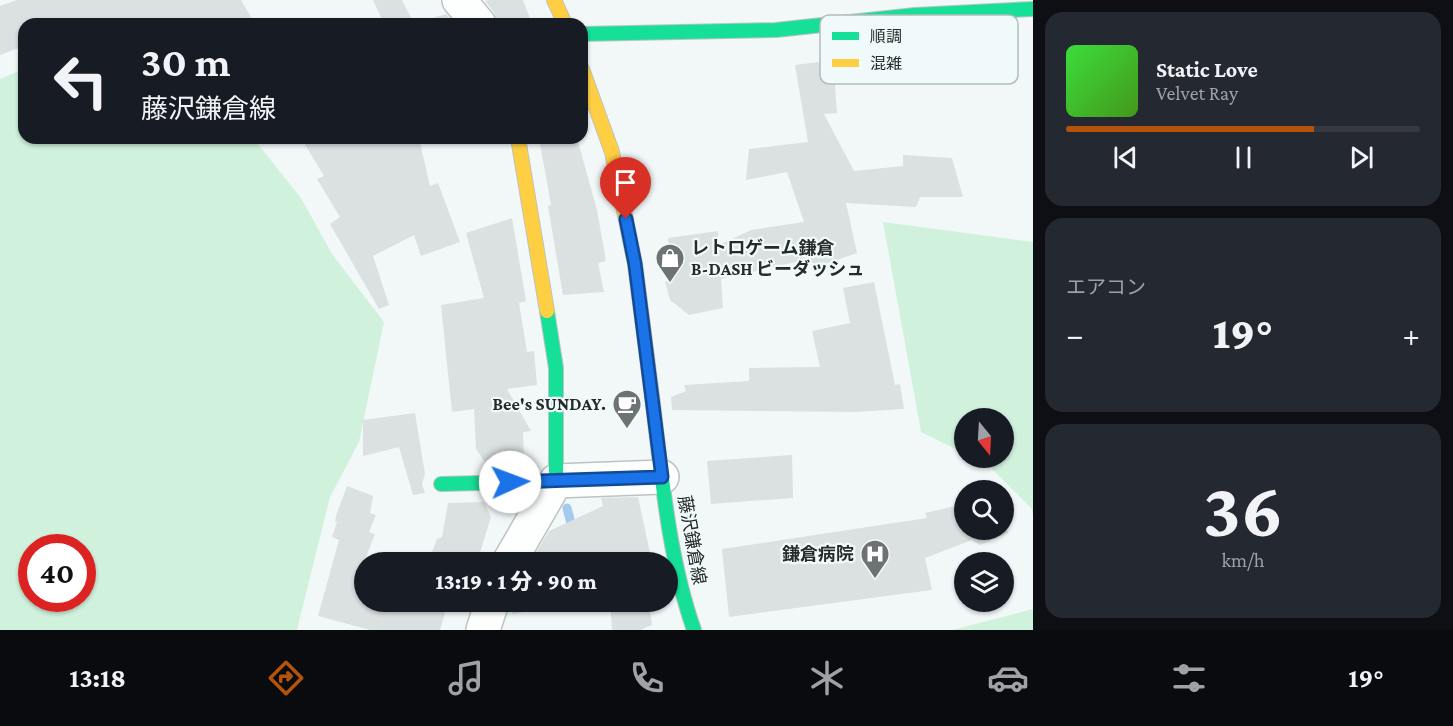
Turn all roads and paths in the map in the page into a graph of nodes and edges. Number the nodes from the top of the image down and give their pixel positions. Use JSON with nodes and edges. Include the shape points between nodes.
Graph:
{"nodes":[{"id":1,"x":459,"y":0,"type":"edge"},
{"id":2,"x":554,"y":0,"type":"edge"},
{"id":3,"x":1033,"y":9,"type":"edge"},
{"id":4,"x":915,"y":15,"type":"edge"},
{"id":5,"x":474,"y":18,"type":"edge"},
{"id":6,"x":562,"y":18,"type":"edge"},
{"id":7,"x":820,"y":25,"type":"edge"},
{"id":8,"x":588,"y":34,"type":"edge"},
{"id":9,"x":588,"y":86,"type":"edge"},
{"id":10,"x":520,"y":144,"type":"edge"},
{"id":11,"x":612,"y":152,"type":"junction"},
{"id":12,"x":524,"y":159,"type":"junction"},
{"id":13,"x":662,"y":477,"type":"junction"},
{"id":14,"x":556,"y":481,"type":"junction"},
{"id":15,"x":441,"y":484,"type":"dead end"},
{"id":16,"x":515,"y":552,"type":"edge"},
{"id":17,"x":489,"y":612,"type":"edge"},
{"id":18,"x":483,"y":630,"type":"edge"},
{"id":19,"x":694,"y":630,"type":"edge"}],
"edges":[{"from":1,"to":5,"type":"street"},
{"from":2,"to":6,"type":"street"},
{"from":3,"to":4,"type":"street"},
{"from":7,"to":8,"type":"street","via":[[776,30]]},
{"from":9,"to":11,"type":"street","name":"藤沢鎌倉線"},
{"from":10,"to":12,"type":"street"},
{"from":11,"to":12,"type":"path"},
{"from":11,"to":13,"type":"street","name":"藤沢鎌倉線","via":[[635,264]]},
{"from":12,"to":14,"type":"street","via":[[556,368]]},
{"from":13,"to":14,"type":"street"},
{"from":13,"to":19,"type":"street","name":"藤沢鎌倉線","via":[[685,604]]},
{"from":14,"to":15,"type":"street"},
{"from":14,"to":16,"type":"street"},
{"from":17,"to":18,"type":"street"}]}
